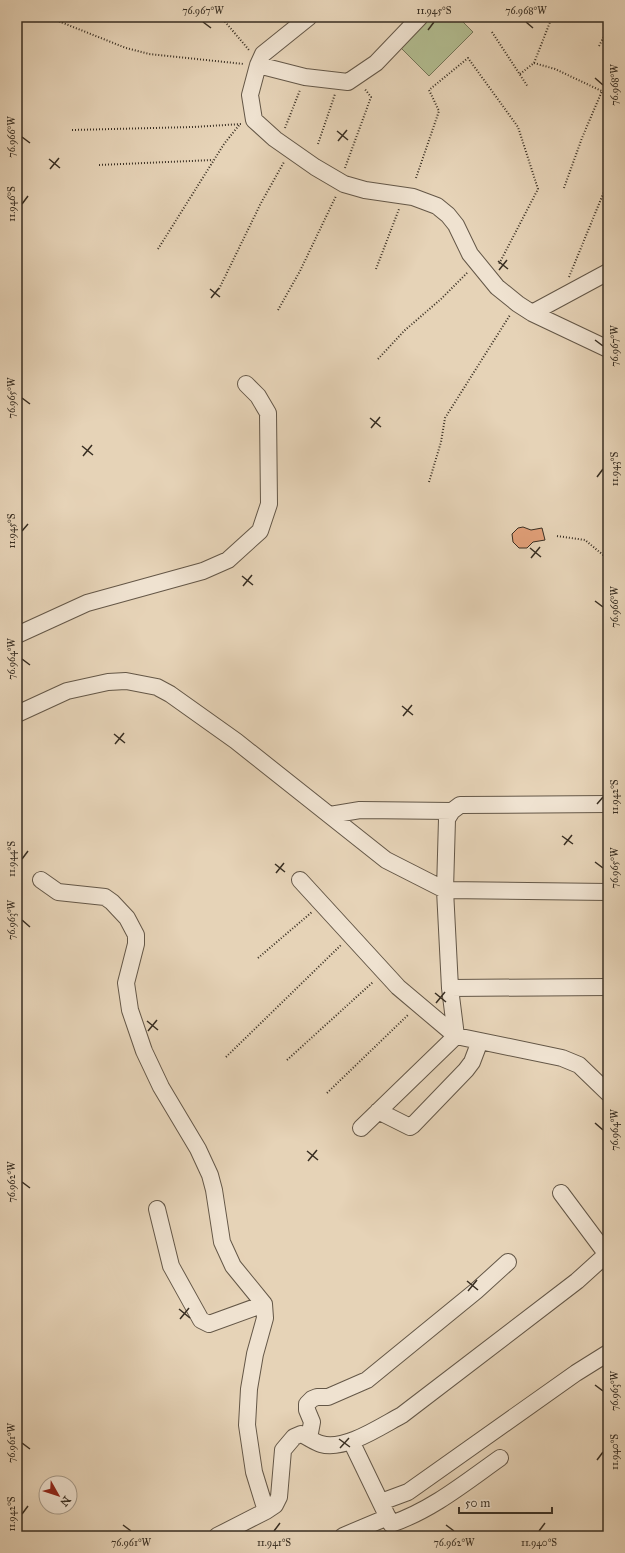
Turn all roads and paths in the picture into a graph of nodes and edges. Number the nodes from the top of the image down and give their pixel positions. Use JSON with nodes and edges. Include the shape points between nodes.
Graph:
{"nodes":[{"id":1,"x":48,"y":17,"type":"edge"},
{"id":2,"x":221,"y":17,"type":"edge"},
{"id":3,"x":309,"y":17,"type":"edge"},
{"id":4,"x":420,"y":17,"type":"edge"},
{"id":5,"x":552,"y":17,"type":"edge"},
{"id":6,"x":608,"y":29,"type":"edge"},
{"id":7,"x":492,"y":32,"type":"dead end"},
{"id":8,"x":599,"y":46,"type":"dead end"},
{"id":9,"x":259,"y":63,"type":"junction"},
{"id":10,"x":534,"y":63,"type":"junction"},
{"id":11,"x":520,"y":74,"type":"junction"},
{"id":12,"x":305,"y":77,"type":"junction"},
{"id":13,"x":347,"y":79,"type":"junction"},
{"id":14,"x":528,"y":87,"type":"dead end"},
{"id":15,"x":602,"y":91,"type":"junction"},
{"id":16,"x":608,"y":94,"type":"edge"},
{"id":17,"x":285,"y":128,"type":"dead end"},
{"id":18,"x":72,"y":130,"type":"dead end"},
{"id":19,"x":318,"y":144,"type":"dead end"},
{"id":20,"x":287,"y":156,"type":"dead end"},
{"id":21,"x":214,"y":160,"type":"junction"},
{"id":22,"x":99,"y":165,"type":"dead end"},
{"id":23,"x":345,"y":168,"type":"dead end"},
{"id":24,"x":416,"y":178,"type":"dead end"},
{"id":25,"x":608,"y":182,"type":"edge"},
{"id":26,"x":564,"y":188,"type":"dead end"},
{"id":27,"x":340,"y":190,"type":"dead end"},
{"id":28,"x":399,"y":208,"type":"dead end"},
{"id":29,"x":158,"y":249,"type":"dead end"},
{"id":30,"x":499,"y":264,"type":"dead end"},
{"id":31,"x":473,"y":267,"type":"dead end"},
{"id":32,"x":376,"y":269,"type":"dead end"},
{"id":33,"x":608,"y":272,"type":"edge"},
{"id":34,"x":566,"y":282,"type":"dead end"},
{"id":35,"x":219,"y":289,"type":"dead end"},
{"id":36,"x":278,"y":310,"type":"dead end"},
{"id":37,"x":513,"y":311,"type":"dead end"},
{"id":38,"x":532,"y":313,"type":"junction"},
{"id":39,"x":608,"y":350,"type":"edge"},
{"id":40,"x":378,"y":359,"type":"dead end"},
{"id":41,"x":246,"y":384,"type":"dead end"},
{"id":42,"x":429,"y":482,"type":"dead end"},
{"id":43,"x":557,"y":536,"type":"dead end"},
{"id":44,"x":608,"y":559,"type":"edge"},
{"id":45,"x":17,"y":635,"type":"edge"},
{"id":46,"x":17,"y":714,"type":"edge"},
{"id":47,"x":608,"y":804,"type":"edge"},
{"id":48,"x":452,"y":811,"type":"junction"},
{"id":49,"x":330,"y":815,"type":"junction"},
{"id":50,"x":41,"y":880,"type":"dead end"},
{"id":51,"x":300,"y":880,"type":"dead end"},
{"id":52,"x":445,"y":890,"type":"junction"},
{"id":53,"x":608,"y":892,"type":"edge"},
{"id":54,"x":322,"y":903,"type":"junction"},
{"id":55,"x":350,"y":936,"type":"junction"},
{"id":56,"x":258,"y":958,"type":"dead end"},
{"id":57,"x":385,"y":971,"type":"junction"},
{"id":58,"x":608,"y":987,"type":"edge"},
{"id":59,"x":450,"y":988,"type":"junction"},
{"id":60,"x":419,"y":1005,"type":"junction"},
{"id":61,"x":456,"y":1036,"type":"junction"},
{"id":62,"x":480,"y":1041,"type":"junction"},
{"id":63,"x":226,"y":1057,"type":"dead end"},
{"id":64,"x":287,"y":1060,"type":"dead end"},
{"id":65,"x":327,"y":1093,"type":"dead end"},
{"id":66,"x":608,"y":1093,"type":"edge"},
{"id":67,"x":378,"y":1112,"type":"junction"},
{"id":68,"x":361,"y":1128,"type":"dead end"},
{"id":69,"x":561,"y":1193,"type":"dead end"},
{"id":70,"x":157,"y":1209,"type":"dead end"},
{"id":71,"x":608,"y":1254,"type":"edge"},
{"id":72,"x":508,"y":1262,"type":"dead end"},
{"id":73,"x":264,"y":1304,"type":"junction"},
{"id":74,"x":608,"y":1353,"type":"edge"},
{"id":75,"x":309,"y":1438,"type":"junction"},
{"id":76,"x":351,"y":1441,"type":"junction"},
{"id":77,"x":500,"y":1458,"type":"dead end"},
{"id":78,"x":381,"y":1502,"type":"junction"},
{"id":79,"x":266,"y":1511,"type":"junction"},
{"id":80,"x":388,"y":1517,"type":"junction"},
{"id":81,"x":217,"y":1536,"type":"edge"},
{"id":82,"x":343,"y":1536,"type":"edge"}],
"edges":[{"from":1,"to":9,"type":"path","via":[[126,48],[149,54]]},
{"from":2,"to":9,"type":"path"},
{"from":3,"to":9,"type":"street","via":[[270,47]]},
{"from":4,"to":13,"type":"street","via":[[376,63]]},
{"from":5,"to":10,"type":"path"},
{"from":6,"to":8,"type":"path"},
{"from":7,"to":11,"type":"path"},
{"from":9,"to":12,"type":"street"},
{"from":9,"to":38,"type":"street","via":[[250,95],[254,120],[275,140],[344,184],[413,197],[437,206],[456,225],[470,254],[497,287]]},
{"from":10,"to":11,"type":"path"},
{"from":10,"to":15,"type":"path","via":[[555,69]]},
{"from":11,"to":14,"type":"path"},
{"from":12,"to":13,"type":"street"},
{"from":12,"to":17,"type":"path"},
{"from":13,"to":19,"type":"path"},
{"from":13,"to":23,"type":"path","via":[[371,98]]},
{"from":15,"to":16,"type":"path"},
{"from":15,"to":26,"type":"path"},
{"from":18,"to":21,"type":"path","via":[[240,124]]},
{"from":20,"to":35,"type":"path","via":[[261,202]]},
{"from":21,"to":22,"type":"path"},
{"from":21,"to":29,"type":"path"},
{"from":24,"to":30,"type":"path","via":[[440,111],[429,90],[468,58],[518,127],[538,190]]},
{"from":25,"to":34,"type":"path"},
{"from":27,"to":36,"type":"path","via":[[300,272]]},
{"from":28,"to":32,"type":"path"},
{"from":31,"to":40,"type":"path","via":[[441,300],[404,331]]},
{"from":33,"to":38,"type":"street"},
{"from":37,"to":42,"type":"path","via":[[445,418]]},
{"from":38,"to":39,"type":"street"},
{"from":41,"to":45,"type":"street","via":[[258,396],[268,413],[269,504],[260,531],[228,560],[203,571],[87,603]]},
{"from":43,"to":44,"type":"path","via":[[585,540]]},
{"from":46,"to":49,"type":"street","via":[[67,691],[108,682],[126,681],[157,687],[236,741]]},
{"from":47,"to":48,"type":"street","via":[[460,804]]},
{"from":48,"to":49,"type":"street","via":[[360,810]]},
{"from":48,"to":52,"type":"street","via":[[447,819]]},
{"from":49,"to":52,"type":"street","via":[[386,860]]},
{"from":50,"to":73,"type":"street","via":[[58,892],[105,897],[127,918],[136,935],[126,983],[130,1010],[144,1051],[210,1176],[222,1242],[233,1266]]},
{"from":51,"to":54,"type":"street"},
{"from":52,"to":53,"type":"street"},
{"from":52,"to":59,"type":"street"},
{"from":54,"to":55,"type":"street"},
{"from":54,"to":56,"type":"path"},
{"from":55,"to":57,"type":"street"},
{"from":55,"to":63,"type":"path"},
{"from":57,"to":60,"type":"street","via":[[398,987]]},
{"from":57,"to":64,"type":"path"},
{"from":58,"to":59,"type":"street"},
{"from":59,"to":61,"type":"street"},
{"from":60,"to":61,"type":"street"},
{"from":60,"to":65,"type":"path"},
{"from":61,"to":62,"type":"street"},
{"from":61,"to":67,"type":"street"},
{"from":62,"to":66,"type":"street","via":[[562,1058],[579,1065]]},
{"from":62,"to":67,"type":"street","via":[[466,1070],[411,1127]]},
{"from":67,"to":68,"type":"street"},
{"from":69,"to":71,"type":"street"},
{"from":70,"to":73,"type":"street","via":[[171,1266],[200,1320],[209,1324]]},
{"from":71,"to":76,"type":"street","via":[[402,1414]]},
{"from":72,"to":75,"type":"street","via":[[367,1380],[328,1397],[312,1399],[307,1410],[312,1422]]},
{"from":73,"to":79,"type":"street","via":[[265,1318],[249,1389],[247,1425],[254,1472]]},
{"from":74,"to":78,"type":"street","via":[[408,1492]]},
{"from":75,"to":76,"type":"street","via":[[321,1444],[333,1445]]},
{"from":75,"to":79,"type":"street","via":[[301,1434],[294,1437],[283,1450],[279,1497],[275,1505]]},
{"from":76,"to":78,"type":"street"},
{"from":77,"to":80,"type":"street","via":[[449,1495],[402,1520],[392,1524]]},
{"from":78,"to":80,"type":"street"},
{"from":79,"to":81,"type":"street"},
{"from":80,"to":82,"type":"street"}]}
